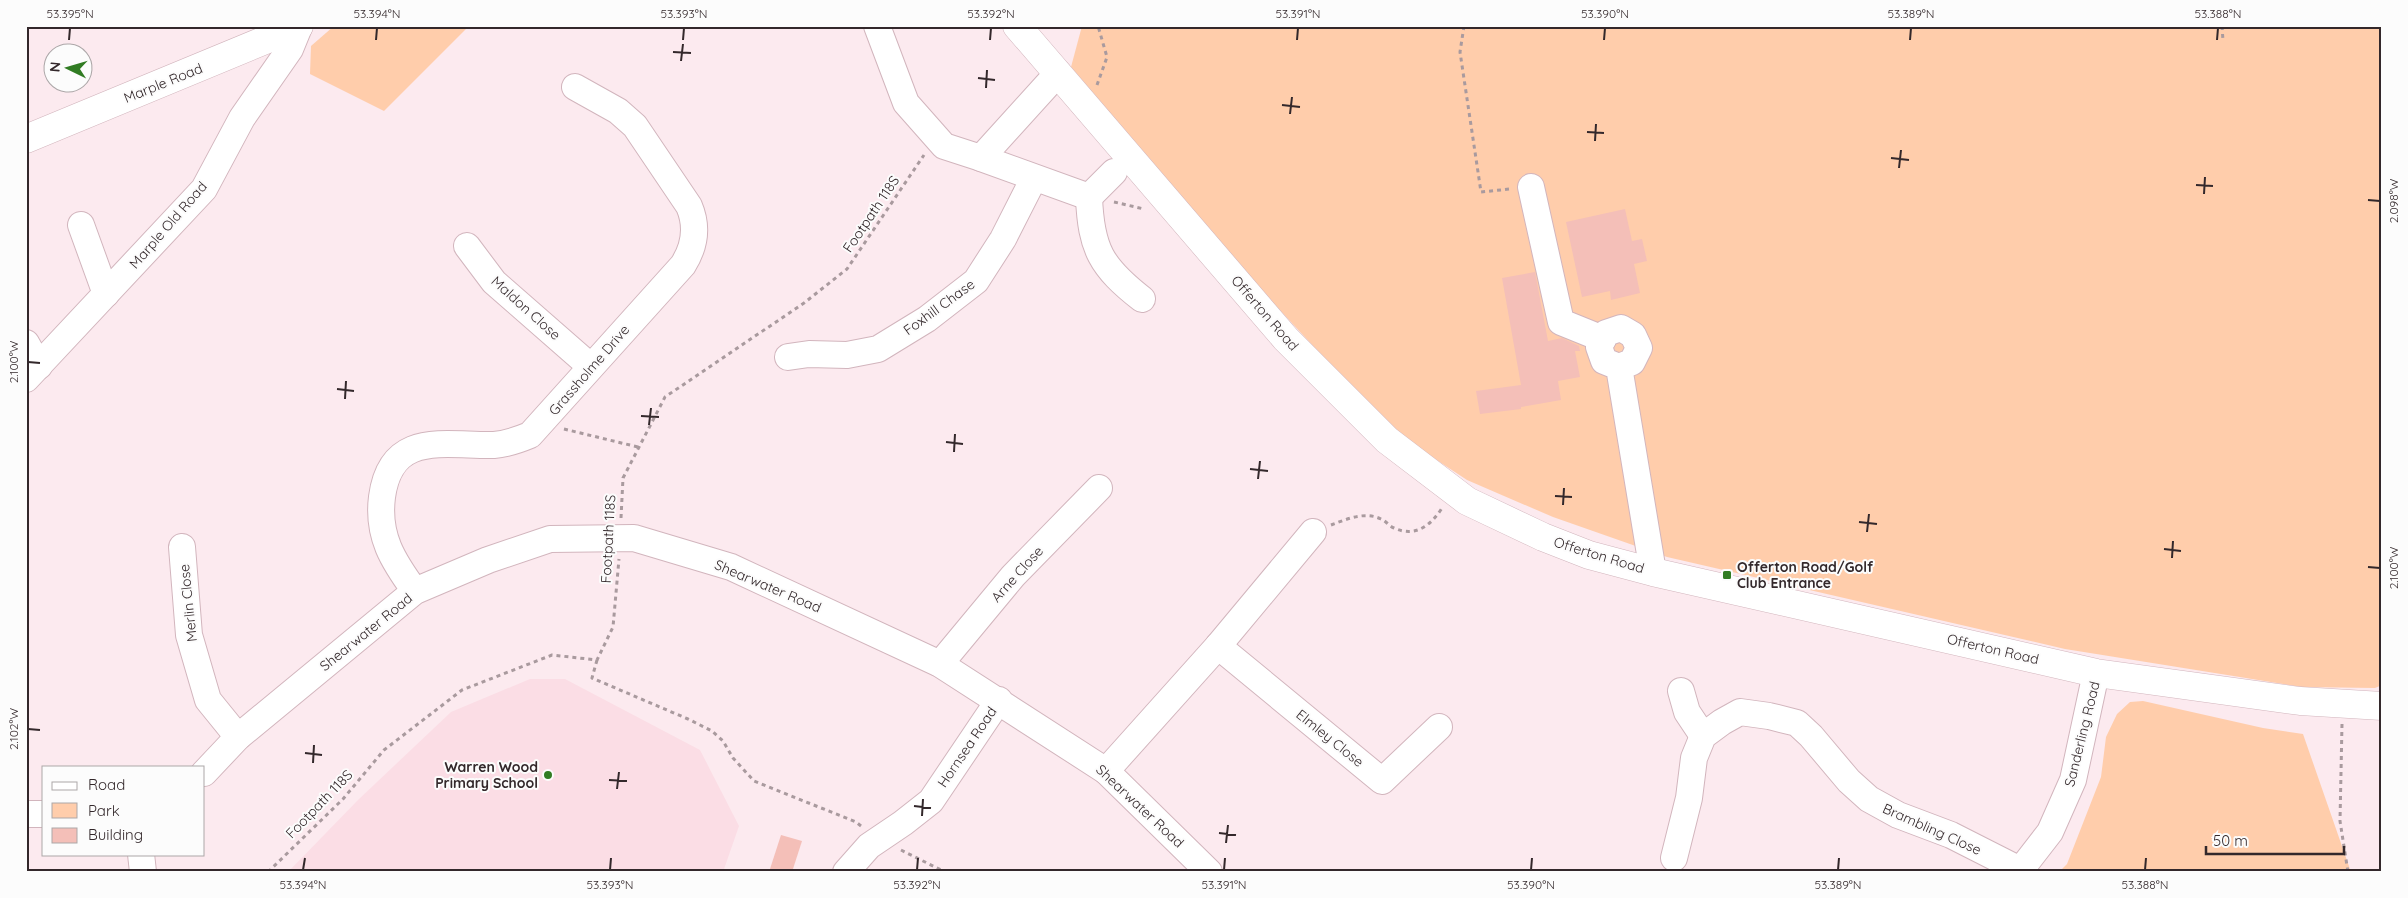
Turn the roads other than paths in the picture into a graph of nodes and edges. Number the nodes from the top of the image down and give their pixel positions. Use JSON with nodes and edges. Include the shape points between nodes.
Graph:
{"nodes":[{"id":1,"x":878,"y":26,"type":"edge"},
{"id":2,"x":1017,"y":26,"type":"edge"},
{"id":3,"x":296,"y":34,"type":"edge"},
{"id":4,"x":1058,"y":73,"type":"junction"},
{"id":5,"x":575,"y":87,"type":"dead end"},
{"id":6,"x":26,"y":139,"type":"edge"},
{"id":7,"x":981,"y":158,"type":"junction"},
{"id":8,"x":1114,"y":172,"type":"dead end"},
{"id":9,"x":1034,"y":178,"type":"junction"},
{"id":10,"x":1530,"y":187,"type":"road end"},
{"id":11,"x":1089,"y":197,"type":"junction"},
{"id":12,"x":81,"y":225,"type":"dead end"},
{"id":13,"x":467,"y":246,"type":"dead end"},
{"id":14,"x":106,"y":294,"type":"junction"},
{"id":15,"x":1142,"y":299,"type":"dead end"},
{"id":16,"x":26,"y":343,"type":"edge"},
{"id":17,"x":788,"y":357,"type":"dead end"},
{"id":18,"x":590,"y":366,"type":"junction"},
{"id":19,"x":33,"y":372,"type":"edge"},
{"id":20,"x":1099,"y":488,"type":"dead end"},
{"id":21,"x":1313,"y":532,"type":"road end"},
{"id":22,"x":182,"y":547,"type":"dead end"},
{"id":23,"x":1653,"y":572,"type":"junction"},
{"id":24,"x":415,"y":591,"type":"junction"},
{"id":25,"x":1218,"y":646,"type":"junction"},
{"id":26,"x":940,"y":664,"type":"junction"},
{"id":27,"x":2096,"y":673,"type":"junction"},
{"id":28,"x":1681,"y":691,"type":"dead end"},
{"id":29,"x":999,"y":700,"type":"junction"},
{"id":30,"x":2382,"y":706,"type":"edge"},
{"id":31,"x":1438,"y":726,"type":"dead end"},
{"id":32,"x":1703,"y":736,"type":"junction"},
{"id":33,"x":238,"y":737,"type":"junction"},
{"id":34,"x":1106,"y":771,"type":"junction"},
{"id":35,"x":205,"y":772,"type":"edge"},
{"id":36,"x":26,"y":814,"type":"edge"},
{"id":37,"x":42,"y":814,"type":"edge"},
{"id":38,"x":141,"y":856,"type":"edge"},
{"id":39,"x":1674,"y":858,"type":"dead end"},
{"id":40,"x":2020,"y":871,"type":"edge"},
{"id":41,"x":143,"y":872,"type":"edge"},
{"id":42,"x":846,"y":872,"type":"edge"},
{"id":43,"x":1209,"y":872,"type":"edge"}],
"edges":[{"from":1,"to":7,"type":"street","via":[[906,104],[944,146]]},
{"from":2,"to":4,"type":"main road","name":"Offerton Road"},
{"from":3,"to":6,"type":"main road","name":"Marple Road"},
{"from":3,"to":14,"type":"street","name":"Marple Old Road","via":[[242,118],[204,189]]},
{"from":4,"to":7,"type":"street"},
{"from":4,"to":23,"type":"main road","name":"Offerton Road","via":[[1286,339],[1386,440],[1467,501],[1590,555]]},
{"from":5,"to":18,"type":"street","name":"Grassholme Drive","via":[[618,111],[635,126],[694,218],[693,242],[683,265]]},
{"from":7,"to":9,"type":"street"},
{"from":8,"to":11,"type":"street"},
{"from":9,"to":11,"type":"street"},
{"from":9,"to":17,"type":"street","name":"Foxhill Chase","via":[[1003,240],[976,281],[927,319],[878,349],[848,355]]},
{"from":10,"to":23,"type":"street","via":[[1561,322],[1603,339],[1599,347],[1604,361],[1619,367]]},
{"from":11,"to":15,"type":"street","via":[[1090,226],[1100,256],[1119,281]]},
{"from":12,"to":14,"type":"street"},
{"from":13,"to":18,"type":"street","name":"Maldon Close","via":[[494,282]]},
{"from":14,"to":19,"type":"street","name":"Marple Old Road"},
{"from":16,"to":19,"type":"street"},
{"from":18,"to":24,"type":"street","name":"Grassholme Drive","via":[[530,434],[495,445],[424,445],[405,452],[391,467],[384,484],[381,508],[383,536],[396,566]]},
{"from":20,"to":26,"type":"street","name":"Arne Close","via":[[1013,576]]},
{"from":21,"to":25,"type":"street"},
{"from":22,"to":33,"type":"street","name":"Merlin Close","via":[[189,635],[208,700]]},
{"from":23,"to":27,"type":"main road","name":"Offerton Road"},
{"from":24,"to":26,"type":"street","name":"Shearwater Road","via":[[488,560],[550,539],[634,538],[731,567]]},
{"from":24,"to":33,"type":"street","name":"Shearwater Road"},
{"from":25,"to":31,"type":"street","name":"Elmley Close","via":[[1382,781]]},
{"from":25,"to":34,"type":"street"},
{"from":26,"to":29,"type":"street","name":"Shearwater Road"},
{"from":27,"to":30,"type":"main road","name":"Offerton Road","via":[[2300,701]]},
{"from":27,"to":40,"type":"street","name":"Sanderling Road","via":[[2073,780],[2050,832]]},
{"from":28,"to":32,"type":"street","via":[[1687,712]]},
{"from":29,"to":34,"type":"street","name":"Shearwater Road"},
{"from":29,"to":42,"type":"street","name":"Hornsea Road","via":[[931,801],[869,846]]},
{"from":32,"to":39,"type":"street","via":[[1694,758],[1689,798]]},
{"from":32,"to":40,"type":"street","name":"Brambling Close","via":[[1740,712],[1798,724],[1869,799],[1898,815],[1951,835]]},
{"from":33,"to":35,"type":"street","name":"Shearwater Road"},
{"from":34,"to":43,"type":"street","name":"Shearwater Road"},
{"from":36,"to":37,"type":"street"},
{"from":38,"to":41,"type":"street"}]}
